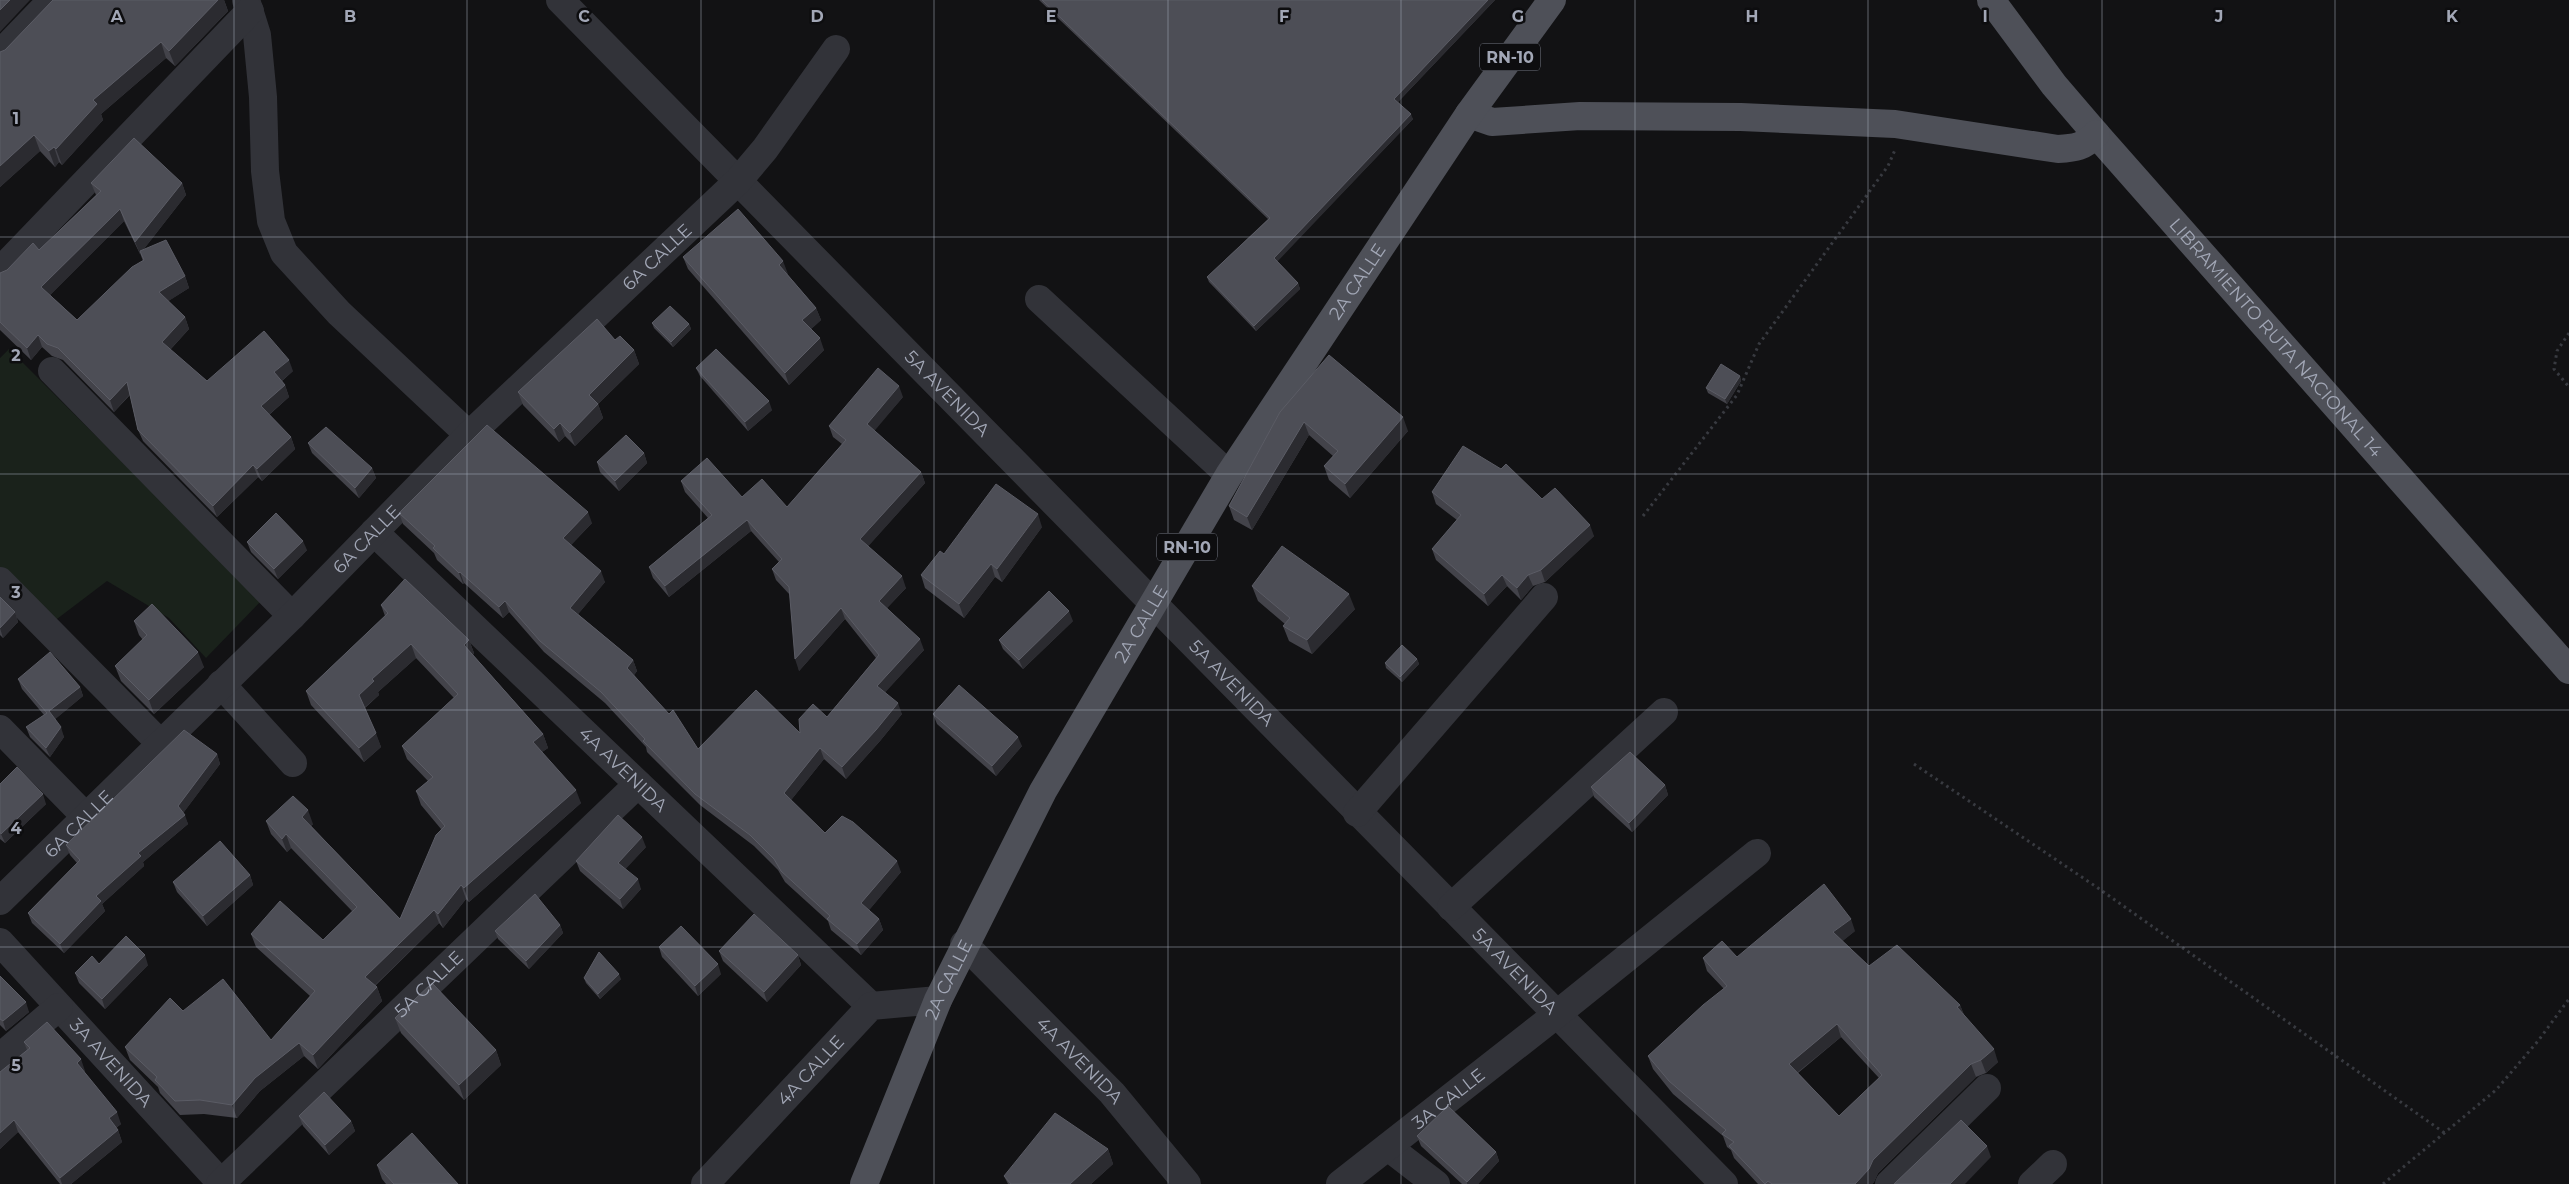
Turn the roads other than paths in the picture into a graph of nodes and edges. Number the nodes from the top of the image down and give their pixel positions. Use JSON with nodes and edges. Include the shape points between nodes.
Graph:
{"nodes":[{"id":1,"x":52,"y":0,"type":"edge"},
{"id":2,"x":560,"y":0,"type":"edge"},
{"id":3,"x":1552,"y":0,"type":"edge"},
{"id":4,"x":1991,"y":0,"type":"edge"},
{"id":5,"x":248,"y":5,"type":"edge"},
{"id":6,"x":836,"y":49,"type":"dead end"},
{"id":7,"x":0,"y":54,"type":"edge"},
{"id":8,"x":1469,"y":114,"type":"junction"},
{"id":9,"x":2096,"y":134,"type":"junction"},
{"id":10,"x":738,"y":181,"type":"junction"},
{"id":11,"x":0,"y":271,"type":"edge"},
{"id":12,"x":1039,"y":299,"type":"dead end"},
{"id":13,"x":52,"y":371,"type":"dead end"},
{"id":14,"x":469,"y":436,"type":"junction"},
{"id":15,"x":1229,"y":475,"type":"junction"},
{"id":16,"x":374,"y":532,"type":"junction"},
{"id":17,"x":0,"y":581,"type":"edge"},
{"id":18,"x":1544,"y":597,"type":"dead end"},
{"id":19,"x":1153,"y":605,"type":"junction"},
{"id":20,"x":292,"y":616,"type":"junction"},
{"id":21,"x":2569,"y":670,"type":"edge"},
{"id":22,"x":221,"y":684,"type":"junction"},
{"id":23,"x":1664,"y":712,"type":"dead end"},
{"id":24,"x":0,"y":728,"type":"edge"},
{"id":25,"x":161,"y":744,"type":"junction"},
{"id":26,"x":293,"y":763,"type":"dead end"},
{"id":27,"x":638,"y":784,"type":"junction"},
{"id":28,"x":1357,"y":812,"type":"junction"},
{"id":29,"x":86,"y":817,"type":"junction"},
{"id":30,"x":1757,"y":853,"type":"dead end"},
{"id":31,"x":0,"y":901,"type":"edge"},
{"id":32,"x":1451,"y":907,"type":"junction"},
{"id":33,"x":0,"y":942,"type":"edge"},
{"id":34,"x":964,"y":944,"type":"junction"},
{"id":35,"x":938,"y":1000,"type":"junction"},
{"id":36,"x":59,"y":1006,"type":"junction"},
{"id":37,"x":872,"y":1006,"type":"junction"},
{"id":38,"x":1557,"y":1014,"type":"junction"},
{"id":39,"x":0,"y":1057,"type":"edge"},
{"id":40,"x":1987,"y":1088,"type":"dead end"},
{"id":41,"x":1388,"y":1147,"type":"junction"},
{"id":42,"x":2053,"y":1164,"type":"dead end"},
{"id":43,"x":221,"y":1184,"type":"edge"},
{"id":44,"x":705,"y":1184,"type":"edge"},
{"id":45,"x":864,"y":1184,"type":"edge"},
{"id":46,"x":1187,"y":1184,"type":"edge"},
{"id":47,"x":1340,"y":1184,"type":"edge"},
{"id":48,"x":1436,"y":1184,"type":"edge"},
{"id":49,"x":1724,"y":1184,"type":"edge"},
{"id":50,"x":1888,"y":1184,"type":"edge"},
{"id":51,"x":2032,"y":1184,"type":"edge"}],
"edges":[{"from":1,"to":7,"type":"street"},
{"from":2,"to":10,"type":"street","name":"5A AVENIDA"},
{"from":3,"to":8,"type":"main road","name":"2A CALLE","number":"RN-10"},
{"from":4,"to":9,"type":"main road","name":"LIBRAMIENTO RUTA NACIONAL 14","via":[[2054,85]]},
{"from":5,"to":11,"type":"street"},
{"from":5,"to":14,"type":"street","via":[[257,36],[270,221],[284,253],[339,314]]},
{"from":6,"to":10,"type":"street","name":"6A CALLE","via":[[765,149]]},
{"from":8,"to":9,"type":"main road","via":[[1492,122],[1580,116],[1741,117],[1895,124],[2058,149],[2076,148],[2088,143]]},
{"from":8,"to":15,"type":"main road","name":"2A CALLE","number":"RN-10"},
{"from":9,"to":21,"type":"main road","name":"LIBRAMIENTO RUTA NACIONAL 14"},
{"from":10,"to":14,"type":"street","name":"6A CALLE"},
{"from":10,"to":19,"type":"street","name":"5A AVENIDA"},
{"from":12,"to":15,"type":"street"},
{"from":13,"to":20,"type":"street"},
{"from":14,"to":16,"type":"street","name":"6A CALLE"},
{"from":15,"to":19,"type":"main road","name":"2A CALLE","number":"RN-10"},
{"from":16,"to":20,"type":"street","name":"6A CALLE"},
{"from":16,"to":27,"type":"street","name":"4A AVENIDA"},
{"from":17,"to":25,"type":"street"},
{"from":18,"to":28,"type":"street"},
{"from":19,"to":28,"type":"street","name":"5A AVENIDA"},
{"from":19,"to":34,"type":"main road","name":"2A CALLE","number":"RN-10","via":[[1043,791]]},
{"from":20,"to":22,"type":"street","name":"6A CALLE"},
{"from":22,"to":25,"type":"street","name":"6A CALLE"},
{"from":22,"to":26,"type":"street"},
{"from":23,"to":32,"type":"street"},
{"from":24,"to":29,"type":"street"},
{"from":25,"to":29,"type":"street","name":"6A CALLE"},
{"from":27,"to":37,"type":"street","name":"4A AVENIDA"},
{"from":27,"to":43,"type":"street","name":"5A CALLE"},
{"from":28,"to":32,"type":"street","name":"5A AVENIDA"},
{"from":29,"to":31,"type":"street","name":"6A CALLE"},
{"from":30,"to":38,"type":"street","name":"3A CALLE"},
{"from":32,"to":38,"type":"street","name":"5A AVENIDA"},
{"from":33,"to":36,"type":"street","name":"3A AVENIDA"},
{"from":34,"to":35,"type":"main road","name":"2A CALLE","number":"RN-10"},
{"from":34,"to":46,"type":"street","name":"4A AVENIDA","via":[[1112,1093]]},
{"from":35,"to":37,"type":"street"},
{"from":35,"to":45,"type":"main road","name":"2A CALLE"},
{"from":36,"to":39,"type":"street"},
{"from":36,"to":43,"type":"street","name":"3A AVENIDA"},
{"from":37,"to":44,"type":"street","name":"4A CALLE"},
{"from":38,"to":41,"type":"street","name":"3A CALLE"},
{"from":38,"to":49,"type":"street","name":"5A AVENIDA"},
{"from":40,"to":50,"type":"street"},
{"from":41,"to":47,"type":"street","name":"3A CALLE"},
{"from":41,"to":48,"type":"street"},
{"from":42,"to":51,"type":"street"}]}
